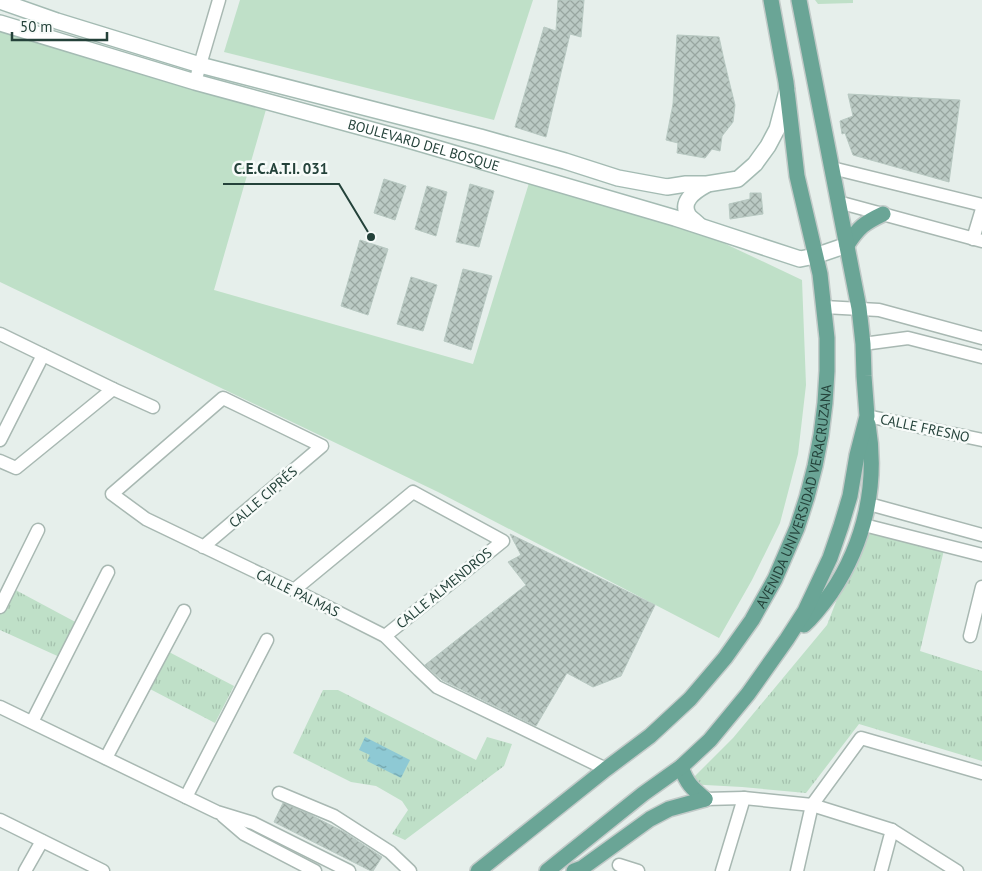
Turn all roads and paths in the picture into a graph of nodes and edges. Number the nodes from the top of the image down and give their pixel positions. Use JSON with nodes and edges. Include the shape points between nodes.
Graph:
{"nodes":[{"id":1,"x":219,"y":0,"type":"edge"},
{"id":2,"x":771,"y":0,"type":"edge"},
{"id":3,"x":799,"y":0,"type":"edge"},
{"id":4,"x":0,"y":1,"type":"edge"},
{"id":5,"x":0,"y":23,"type":"edge"},
{"id":6,"x":200,"y":65,"type":"junction"},
{"id":7,"x":195,"y":82,"type":"junction"},
{"id":8,"x":787,"y":91,"type":"junction"},
{"id":9,"x":832,"y":168,"type":"junction"},
{"id":10,"x":708,"y":184,"type":"junction"},
{"id":11,"x":838,"y":202,"type":"junction"},
{"id":12,"x":982,"y":205,"type":"edge"},
{"id":13,"x":982,"y":209,"type":"edge"},
{"id":14,"x":884,"y":214,"type":"junction"},
{"id":15,"x":699,"y":225,"type":"junction"},
{"id":16,"x":977,"y":240,"type":"edge"},
{"id":17,"x":847,"y":245,"type":"junction"},
{"id":18,"x":816,"y":256,"type":"junction"},
{"id":19,"x":824,"y":307,"type":"junction"},
{"id":20,"x":859,"y":308,"type":"junction"},
{"id":21,"x":911,"y":318,"type":"junction"},
{"id":22,"x":0,"y":334,"type":"edge"},
{"id":23,"x":908,"y":338,"type":"junction"},
{"id":24,"x":982,"y":338,"type":"edge"},
{"id":25,"x":863,"y":344,"type":"junction"},
{"id":26,"x":43,"y":355,"type":"junction"},
{"id":27,"x":982,"y":357,"type":"edge"},
{"id":28,"x":113,"y":389,"type":"junction"},
{"id":29,"x":222,"y":398,"type":"joint"},
{"id":30,"x":153,"y":407,"type":"dead end"},
{"id":31,"x":867,"y":416,"type":"junction"},
{"id":32,"x":0,"y":440,"type":"edge"},
{"id":33,"x":982,"y":440,"type":"edge"},
{"id":34,"x":0,"y":461,"type":"edge"},
{"id":35,"x":869,"y":504,"type":"junction"},
{"id":36,"x":864,"y":525,"type":"junction"},
{"id":37,"x":38,"y":530,"type":"dead end"},
{"id":38,"x":982,"y":535,"type":"edge"},
{"id":39,"x":203,"y":548,"type":"junction"},
{"id":40,"x":982,"y":555,"type":"edge"},
{"id":41,"x":108,"y":572,"type":"dead end"},
{"id":42,"x":982,"y":587,"type":"edge"},
{"id":43,"x":294,"y":590,"type":"junction"},
{"id":44,"x":0,"y":607,"type":"edge"},
{"id":45,"x":184,"y":611,"type":"dead end"},
{"id":46,"x":385,"y":636,"type":"junction"},
{"id":47,"x":970,"y":636,"type":"dead end"},
{"id":48,"x":787,"y":639,"type":"junction"},
{"id":49,"x":268,"y":640,"type":"dead end"},
{"id":50,"x":0,"y":707,"type":"edge"},
{"id":51,"x":32,"y":722,"type":"junction"},
{"id":52,"x":106,"y":758,"type":"junction"},
{"id":53,"x":681,"y":767,"type":"junction"},
{"id":54,"x":606,"y":769,"type":"junction"},
{"id":55,"x":982,"y":773,"type":"edge"},
{"id":56,"x":279,"y":793,"type":"dead end"},
{"id":57,"x":186,"y":797,"type":"junction"},
{"id":58,"x":744,"y":798,"type":"junction"},
{"id":59,"x":705,"y":799,"type":"junction"},
{"id":60,"x":812,"y":805,"type":"junction"},
{"id":61,"x":217,"y":812,"type":"junction"},
{"id":62,"x":0,"y":820,"type":"edge"},
{"id":63,"x":892,"y":830,"type":"junction"},
{"id":64,"x":42,"y":841,"type":"junction"},
{"id":65,"x":619,"y":865,"type":"dead end"},
{"id":66,"x":25,"y":871,"type":"edge"},
{"id":67,"x":103,"y":871,"type":"edge"},
{"id":68,"x":315,"y":871,"type":"edge"},
{"id":69,"x":349,"y":871,"type":"edge"},
{"id":70,"x":410,"y":871,"type":"edge"},
{"id":71,"x":478,"y":871,"type":"edge"},
{"id":72,"x":547,"y":871,"type":"edge"},
{"id":73,"x":574,"y":871,"type":"edge"},
{"id":74,"x":638,"y":871,"type":"edge"},
{"id":75,"x":722,"y":871,"type":"edge"},
{"id":76,"x":797,"y":871,"type":"edge"},
{"id":77,"x":880,"y":871,"type":"edge"},
{"id":78,"x":957,"y":871,"type":"edge"}],
"edges":[{"from":1,"to":6,"type":"street"},
{"from":2,"to":8,"type":"main road","name":"AVENIDA UNIVERSIDAD VERACRUZANA"},
{"from":3,"to":9,"type":"main road"},
{"from":4,"to":6,"type":"main road","name":"BOULEVARD DEL BOSQUE"},
{"from":5,"to":7,"type":"main road","name":"BOULEVARD DEL BOSQUE"},
{"from":6,"to":7,"type":"street"},
{"from":6,"to":10,"type":"main road","name":"BOULEVARD DEL BOSQUE","via":[[566,160],[618,178],[668,187]]},
{"from":7,"to":15,"type":"main road","name":"BOULEVARD DEL BOSQUE","via":[[405,138]]},
{"from":8,"to":10,"type":"main road","name":"BOULEVARD DEL BOSQUE","via":[[777,129],[755,164],[738,179]]},
{"from":8,"to":18,"type":"main road","name":"AVENIDA UNIVERSIDAD VERACRUZANA","via":[[797,176]]},
{"from":9,"to":11,"type":"main road"},
{"from":9,"to":12,"type":"street"},
{"from":10,"to":15,"type":"main road","via":[[691,194],[687,202],[690,216]]},
{"from":11,"to":14,"type":"street"},
{"from":11,"to":17,"type":"main road"},
{"from":13,"to":16,"type":"street"},
{"from":14,"to":16,"type":"street"},
{"from":14,"to":17,"type":"main road","via":[[854,233]]},
{"from":15,"to":18,"type":"main road","name":"BOULEVARD DEL BOSQUE","via":[[800,259]]},
{"from":17,"to":18,"type":"main road","name":"BOULEVARD DEL BOSQUE"},
{"from":17,"to":20,"type":"main road"},
{"from":18,"to":19,"type":"main road","name":"AVENIDA UNIVERSIDAD VERACRUZANA"},
{"from":19,"to":20,"type":"street"},
{"from":19,"to":54,"type":"main road","name":"AVENIDA UNIVERSIDAD VERACRUZANA","via":[[827,371],[821,435],[807,497],[775,579],[739,639],[708,679],[670,718]]},
{"from":20,"to":21,"type":"street"},
{"from":20,"to":25,"type":"main road"},
{"from":21,"to":23,"type":"street"},
{"from":21,"to":24,"type":"street"},
{"from":22,"to":26,"type":"street"},
{"from":23,"to":25,"type":"street"},
{"from":23,"to":27,"type":"street"},
{"from":25,"to":31,"type":"main road"},
{"from":26,"to":28,"type":"street"},
{"from":26,"to":32,"type":"street"},
{"from":28,"to":30,"type":"street"},
{"from":28,"to":34,"type":"street","via":[[16,468]]},
{"from":29,"to":39,"type":"street","name":"CALLE PALMAS","via":[[112,494],[146,519]]},
{"from":29,"to":39,"type":"street","name":"CALLE CIPRÉS","via":[[322,446]]},
{"from":31,"to":33,"type":"street","name":"CALLE FRESNO"},
{"from":31,"to":35,"type":"main road","via":[[872,460]]},
{"from":31,"to":48,"type":"main road","via":[[850,496],[830,558],[805,611]]},
{"from":35,"to":36,"type":"main road"},
{"from":35,"to":38,"type":"street"},
{"from":36,"to":40,"type":"street"},
{"from":36,"to":48,"type":"main road","via":[[854,553],[824,603]]},
{"from":37,"to":44,"type":"street"},
{"from":39,"to":43,"type":"street","name":"CALLE PALMAS"},
{"from":41,"to":51,"type":"street"},
{"from":42,"to":47,"type":"street"},
{"from":43,"to":46,"type":"street","name":"CALLE PALMAS"},
{"from":43,"to":46,"type":"street","name":"CALLE ALMENDROS","via":[[413,492],[503,541]]},
{"from":45,"to":52,"type":"street"},
{"from":46,"to":54,"type":"street","name":"CALLE PALMAS","via":[[438,686]]},
{"from":48,"to":53,"type":"main road","via":[[710,740]]},
{"from":49,"to":57,"type":"street"},
{"from":50,"to":51,"type":"street"},
{"from":51,"to":52,"type":"street"},
{"from":52,"to":57,"type":"street"},
{"from":53,"to":59,"type":"main road","via":[[686,780]]},
{"from":53,"to":72,"type":"main road"},
{"from":54,"to":71,"type":"main road","name":"AVENIDA UNIVERSIDAD VERACRUZANA"},
{"from":55,"to":60,"type":"street","via":[[861,738]]},
{"from":56,"to":70,"type":"street","via":[[334,816],[390,852]]},
{"from":57,"to":61,"type":"street"},
{"from":58,"to":59,"type":"street"},
{"from":58,"to":60,"type":"street"},
{"from":58,"to":75,"type":"street"},
{"from":59,"to":73,"type":"main road","via":[[669,809],[650,819]]},
{"from":60,"to":63,"type":"street"},
{"from":60,"to":76,"type":"street"},
{"from":61,"to":68,"type":"street","via":[[244,834]]},
{"from":61,"to":69,"type":"street","via":[[253,823]]},
{"from":62,"to":64,"type":"street"},
{"from":63,"to":77,"type":"street"},
{"from":63,"to":78,"type":"street"},
{"from":64,"to":66,"type":"street"},
{"from":64,"to":67,"type":"street"},
{"from":65,"to":74,"type":"street"}]}
